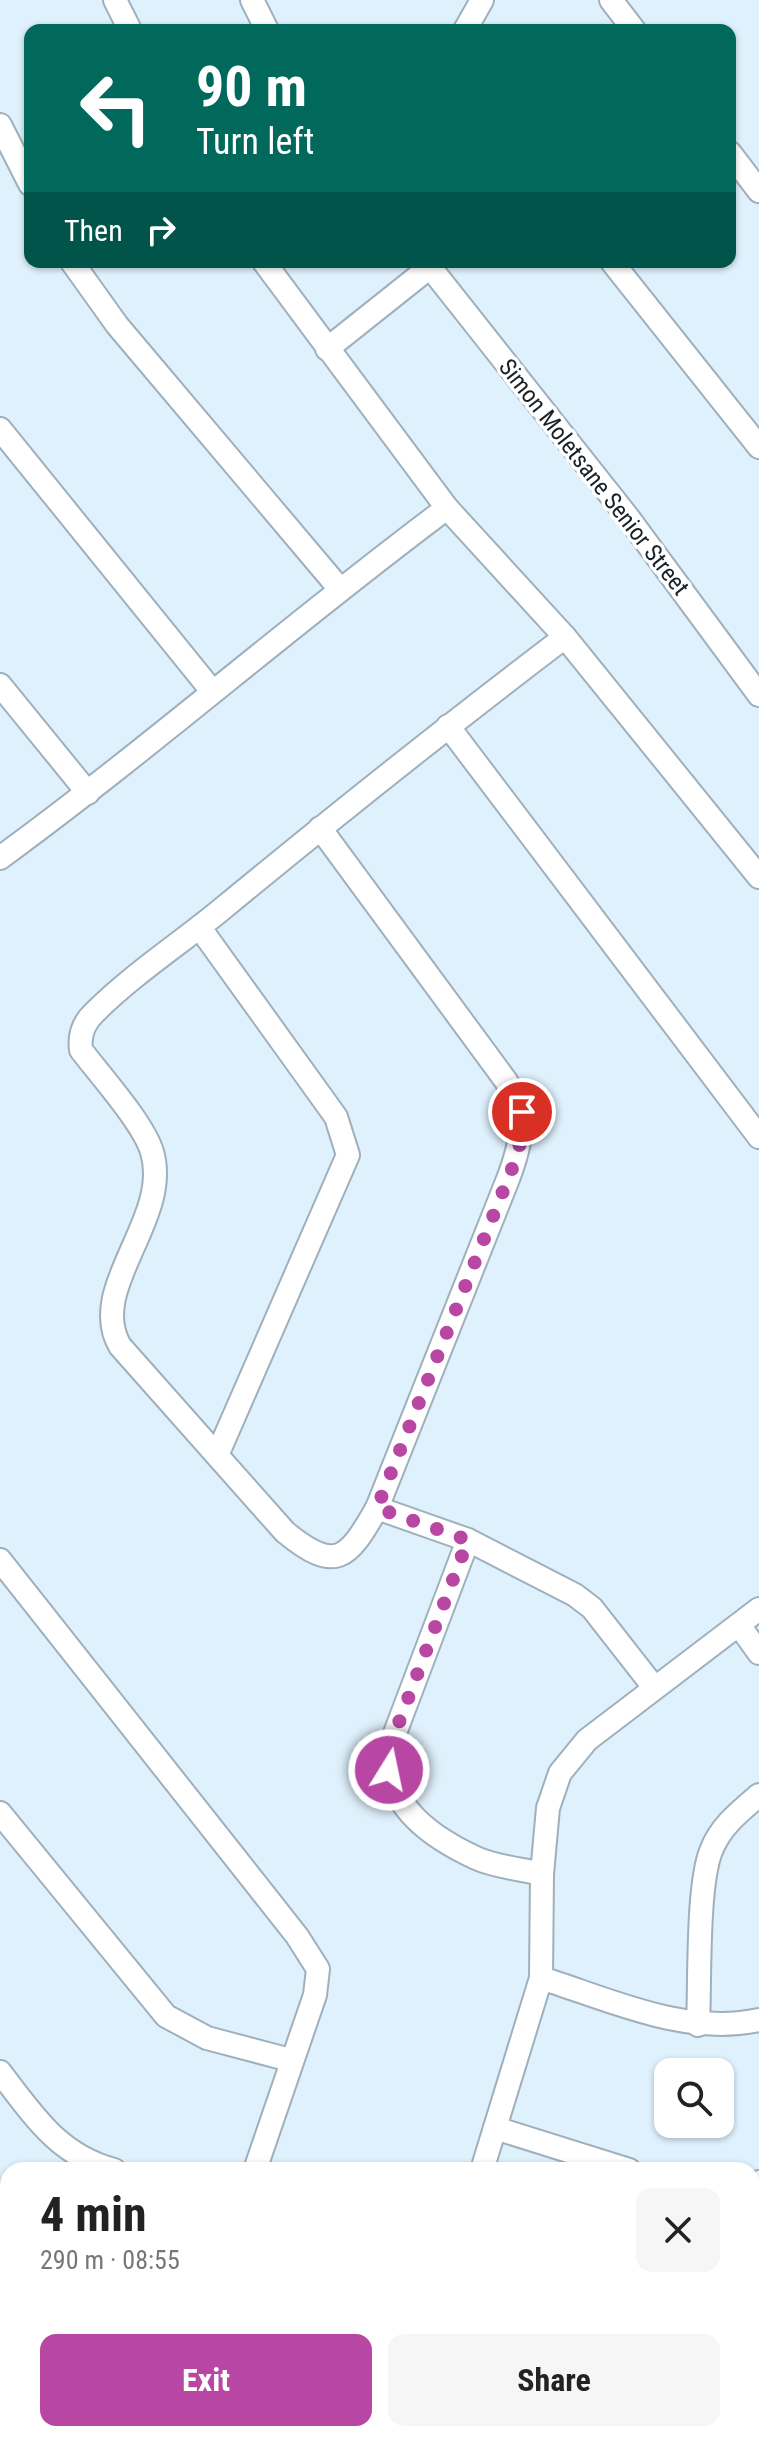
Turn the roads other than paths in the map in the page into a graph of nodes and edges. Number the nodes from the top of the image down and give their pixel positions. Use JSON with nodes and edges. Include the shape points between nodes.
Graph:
{"nodes":[{"id":1,"x":115,"y":0,"type":"edge"},
{"id":2,"x":252,"y":0,"type":"edge"},
{"id":3,"x":482,"y":0,"type":"edge"},
{"id":4,"x":611,"y":0,"type":"edge"},
{"id":5,"x":127,"y":24,"type":"edge"},
{"id":6,"x":264,"y":24,"type":"edge"},
{"id":7,"x":468,"y":24,"type":"edge"},
{"id":8,"x":629,"y":24,"type":"edge"},
{"id":9,"x":0,"y":125,"type":"edge"},
{"id":10,"x":736,"y":161,"type":"edge"},
{"id":11,"x":24,"y":172,"type":"edge"},
{"id":12,"x":759,"y":191,"type":"edge"},
{"id":13,"x":76,"y":268,"type":"edge"},
{"id":14,"x":268,"y":268,"type":"edge"},
{"id":15,"x":423,"y":268,"type":"edge"},
{"id":16,"x":431,"y":268,"type":"edge"},
{"id":17,"x":617,"y":268,"type":"edge"},
{"id":18,"x":327,"y":349,"type":"junction"},
{"id":19,"x":0,"y":429,"type":"edge"},
{"id":20,"x":759,"y":447,"type":"edge"},
{"id":21,"x":447,"y":508,"type":"junction"},
{"id":22,"x":339,"y":588,"type":"junction"},
{"id":23,"x":565,"y":637,"type":"junction"},
{"id":24,"x":0,"y":685,"type":"edge"},
{"id":25,"x":212,"y":691,"type":"junction"},
{"id":26,"x":759,"y":695,"type":"edge"},
{"id":27,"x":448,"y":726,"type":"junction"},
{"id":28,"x":88,"y":793,"type":"junction"},
{"id":29,"x":320,"y":828,"type":"junction"},
{"id":30,"x":0,"y":858,"type":"edge"},
{"id":31,"x":759,"y":877,"type":"edge"},
{"id":32,"x":200,"y":928,"type":"junction"},
{"id":33,"x":759,"y":1137,"type":"edge"},
{"id":34,"x":218,"y":1453,"type":"junction"},
{"id":35,"x":377,"y":1508,"type":"junction"},
{"id":36,"x":468,"y":1540,"type":"junction"},
{"id":37,"x":0,"y":1560,"type":"edge"},
{"id":38,"x":759,"y":1609,"type":"edge"},
{"id":39,"x":739,"y":1625,"type":"junction"},
{"id":40,"x":759,"y":1653,"type":"edge"},
{"id":41,"x":653,"y":1686,"type":"junction"},
{"id":42,"x":759,"y":1795,"type":"edge"},
{"id":43,"x":0,"y":1813,"type":"edge"},
{"id":44,"x":542,"y":1874,"type":"junction"},
{"id":45,"x":541,"y":1978,"type":"junction"},
{"id":46,"x":759,"y":2020,"type":"edge"},
{"id":47,"x":698,"y":2025,"type":"junction"},
{"id":48,"x":290,"y":2060,"type":"junction"},
{"id":49,"x":0,"y":2072,"type":"edge"},
{"id":50,"x":495,"y":2128,"type":"junction"},
{"id":51,"x":91,"y":2162,"type":"edge"},
{"id":52,"x":258,"y":2162,"type":"edge"},
{"id":53,"x":484,"y":2162,"type":"edge"},
{"id":54,"x":603,"y":2162,"type":"edge"}],
"edges":[{"from":1,"to":5,"type":"street"},
{"from":2,"to":6,"type":"street"},
{"from":3,"to":7,"type":"street"},
{"from":4,"to":8,"type":"street"},
{"from":9,"to":11,"type":"street"},
{"from":10,"to":12,"type":"street"},
{"from":13,"to":22,"type":"street","via":[[117,325]]},
{"from":14,"to":18,"type":"street"},
{"from":15,"to":18,"type":"street"},
{"from":16,"to":26,"type":"street","name":"Simon Moletsane Senior Street","via":[[627,516]]},
{"from":17,"to":20,"type":"street"},
{"from":18,"to":21,"type":"street"},
{"from":19,"to":25,"type":"street"},
{"from":21,"to":22,"type":"street"},
{"from":21,"to":23,"type":"street"},
{"from":22,"to":25,"type":"street"},
{"from":23,"to":27,"type":"street"},
{"from":23,"to":31,"type":"street"},
{"from":24,"to":28,"type":"street"},
{"from":25,"to":28,"type":"street"},
{"from":27,"to":29,"type":"street"},
{"from":27,"to":33,"type":"street"},
{"from":28,"to":30,"type":"street"},
{"from":29,"to":32,"type":"street"},
{"from":29,"to":35,"type":"street","via":[[506,1081],[522,1112],[519,1151]]},
{"from":32,"to":34,"type":"street","via":[[336,1117],[348,1155]]},
{"from":32,"to":34,"type":"street","via":[[93,1013],[80,1038],[81,1050],[152,1149],[156,1170],[148,1212],[110,1308],[112,1332]]},
{"from":34,"to":35,"type":"street","via":[[285,1532],[321,1555],[354,1547]]},
{"from":35,"to":36,"type":"street"},
{"from":36,"to":41,"type":"street","via":[[584,1602]]},
{"from":36,"to":44,"type":"street","via":[[395,1733],[389,1770],[395,1793],[430,1832],[478,1859]]},
{"from":37,"to":48,"type":"street","via":[[312,1955],[318,1969],[315,1995]]},
{"from":38,"to":39,"type":"street"},
{"from":39,"to":40,"type":"street"},
{"from":39,"to":41,"type":"street"},
{"from":41,"to":44,"type":"street","via":[[587,1740],[560,1773],[548,1808]]},
{"from":42,"to":47,"type":"street","via":[[732,1818],[710,1853]]},
{"from":43,"to":48,"type":"street","via":[[166,2016],[207,2038]]},
{"from":44,"to":45,"type":"street"},
{"from":45,"to":47,"type":"street"},
{"from":45,"to":50,"type":"street"},
{"from":46,"to":47,"type":"street"},
{"from":48,"to":52,"type":"street"},
{"from":49,"to":51,"type":"street","via":[[56,2141]]},
{"from":50,"to":53,"type":"street"},
{"from":50,"to":54,"type":"street"}]}
